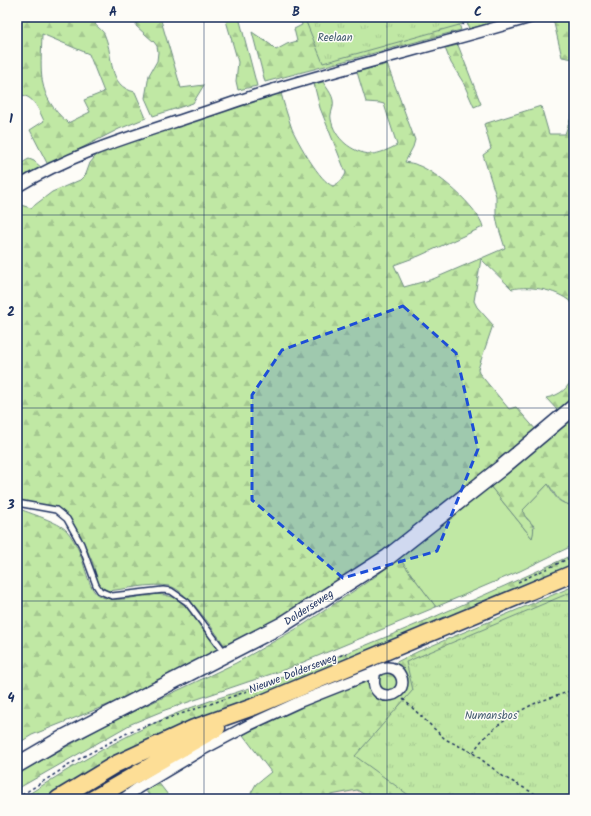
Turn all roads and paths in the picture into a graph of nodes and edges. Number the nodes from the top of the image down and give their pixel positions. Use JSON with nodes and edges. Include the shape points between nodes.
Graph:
{"nodes":[{"id":1,"x":532,"y":17,"type":"edge"},
{"id":2,"x":17,"y":187,"type":"edge"},
{"id":3,"x":574,"y":407,"type":"edge"},
{"id":4,"x":17,"y":503,"type":"edge"},
{"id":5,"x":574,"y":556,"type":"edge"},
{"id":6,"x":574,"y":573,"type":"edge"},
{"id":7,"x":517,"y":582,"type":"dead end"},
{"id":8,"x":352,"y":651,"type":"dead end"},
{"id":9,"x":226,"y":654,"type":"junction"},
{"id":10,"x":375,"y":672,"type":"junction"},
{"id":11,"x":574,"y":689,"type":"edge"},
{"id":12,"x":397,"y":693,"type":"junction"},
{"id":13,"x":253,"y":707,"type":"junction"},
{"id":14,"x":473,"y":753,"type":"junction"},
{"id":15,"x":17,"y":765,"type":"edge"},
{"id":16,"x":17,"y":798,"type":"edge"},
{"id":17,"x":58,"y":799,"type":"edge"},
{"id":18,"x":93,"y":799,"type":"edge"},
{"id":19,"x":123,"y":799,"type":"edge"},
{"id":20,"x":540,"y":799,"type":"edge"}],
"edges":[{"from":1,"to":2,"type":"street","via":[[197,114],[90,152]]},
{"from":3,"to":9,"type":"main road","name":"Dolderseweg","via":[[388,557],[282,625]]},
{"from":4,"to":9,"type":"lane","via":[[56,510],[67,519],[81,544],[100,591],[112,596],[171,591],[187,602]]},
{"from":5,"to":7,"type":"path"},
{"from":6,"to":13,"type":"main road","name":"Nieuwe Dolderseweg"},
{"from":8,"to":16,"type":"path","name":"Nieuwe Dolderseweg","via":[[252,690],[131,731],[77,760]]},
{"from":9,"to":15,"type":"main road","name":"Dolderseweg","via":[[65,737]]},
{"from":10,"to":12,"type":"street","via":[[373,682],[380,693],[390,696]]},
{"from":10,"to":12,"type":"street","via":[[384,667],[395,669],[402,680],[401,689]]},
{"from":10,"to":19,"type":"street","via":[[249,725],[200,751]]},
{"from":11,"to":14,"type":"path","via":[[535,704],[496,726]]},
{"from":12,"to":14,"type":"path","via":[[445,739]]},
{"from":13,"to":17,"type":"main road","name":"Nieuwe Dolderseweg","via":[[194,728],[116,764]]},
{"from":13,"to":18,"type":"main road","name":"Nieuwe Dolderseweg"},
{"from":14,"to":20,"type":"path","via":[[504,777]]}]}
